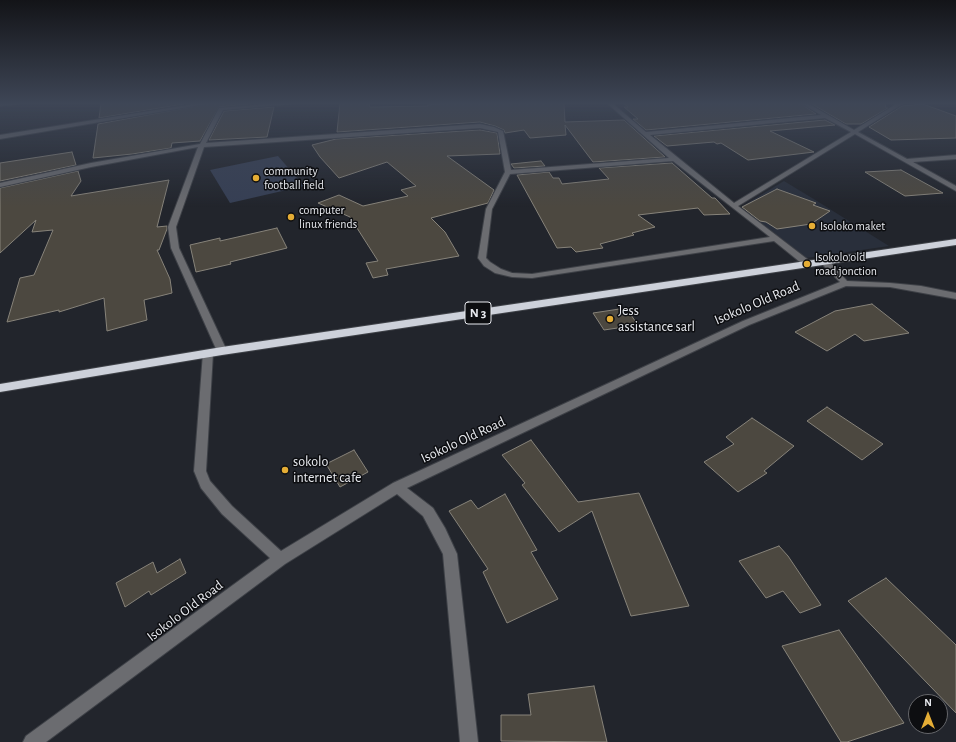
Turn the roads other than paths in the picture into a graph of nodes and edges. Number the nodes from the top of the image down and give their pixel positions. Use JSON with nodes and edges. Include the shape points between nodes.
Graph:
{"nodes":[{"id":1,"x":205,"y":138,"type":"edge"},
{"id":2,"x":310,"y":138,"type":"edge"},
{"id":3,"x":501,"y":138,"type":"edge"},
{"id":4,"x":649,"y":138,"type":"edge"},
{"id":5,"x":844,"y":138,"type":"edge"},
{"id":6,"x":866,"y":138,"type":"edge"},
{"id":7,"x":202,"y":145,"type":"junction"},
{"id":8,"x":956,"y":157,"type":"edge"},
{"id":9,"x":674,"y":159,"type":"junction"},
{"id":10,"x":907,"y":161,"type":"junction"},
{"id":11,"x":508,"y":172,"type":"junction"},
{"id":12,"x":0,"y":185,"type":"edge"},
{"id":13,"x":956,"y":189,"type":"edge"},
{"id":14,"x":733,"y":206,"type":"junction"},
{"id":15,"x":774,"y":239,"type":"junction"},
{"id":16,"x":956,"y":242,"type":"edge"},
{"id":17,"x":825,"y":262,"type":"junction"},
{"id":18,"x":808,"y":264,"type":"junction"},
{"id":19,"x":845,"y":282,"type":"junction"},
{"id":20,"x":956,"y":296,"type":"edge"},
{"id":21,"x":222,"y":351,"type":"junction"},
{"id":22,"x":208,"y":353,"type":"junction"},
{"id":23,"x":0,"y":388,"type":"edge"},
{"id":24,"x":397,"y":487,"type":"junction"},
{"id":25,"x":280,"y":559,"type":"junction"},
{"id":26,"x":32,"y":742,"type":"edge"},
{"id":27,"x":469,"y":742,"type":"edge"}],
"edges":[{"from":1,"to":7,"type":"street"},
{"from":2,"to":7,"type":"street"},
{"from":3,"to":11,"type":"street"},
{"from":4,"to":9,"type":"street"},
{"from":5,"to":14,"type":"street"},
{"from":6,"to":10,"type":"street"},
{"from":7,"to":12,"type":"street"},
{"from":7,"to":21,"type":"street","via":[[172,227],[175,248]]},
{"from":8,"to":10,"type":"street"},
{"from":9,"to":11,"type":"street"},
{"from":9,"to":14,"type":"street"},
{"from":10,"to":13,"type":"street"},
{"from":11,"to":15,"type":"street","via":[[489,209],[482,258],[498,271],[512,275],[532,276]]},
{"from":14,"to":15,"type":"street"},
{"from":15,"to":18,"type":"street"},
{"from":16,"to":17,"type":"highway","number":"N 3"},
{"from":17,"to":18,"type":"highway","number":"N 3"},
{"from":17,"to":19,"type":"street"},
{"from":18,"to":21,"type":"highway","number":"N 3"},
{"from":19,"to":20,"type":"street","name":"Isokolo Old Road","via":[[922,289]]},
{"from":19,"to":24,"type":"street","name":"Isokolo Old Road","via":[[746,323]]},
{"from":21,"to":22,"type":"highway","number":"N 3"},
{"from":22,"to":23,"type":"highway","number":"N 3"},
{"from":22,"to":25,"type":"street","via":[[200,471],[205,484],[227,510]]},
{"from":24,"to":25,"type":"street","name":"Isokolo Old Road"},
{"from":24,"to":27,"type":"street","via":[[428,512],[450,554]]},
{"from":25,"to":26,"type":"street","name":"Isokolo Old Road"}]}
